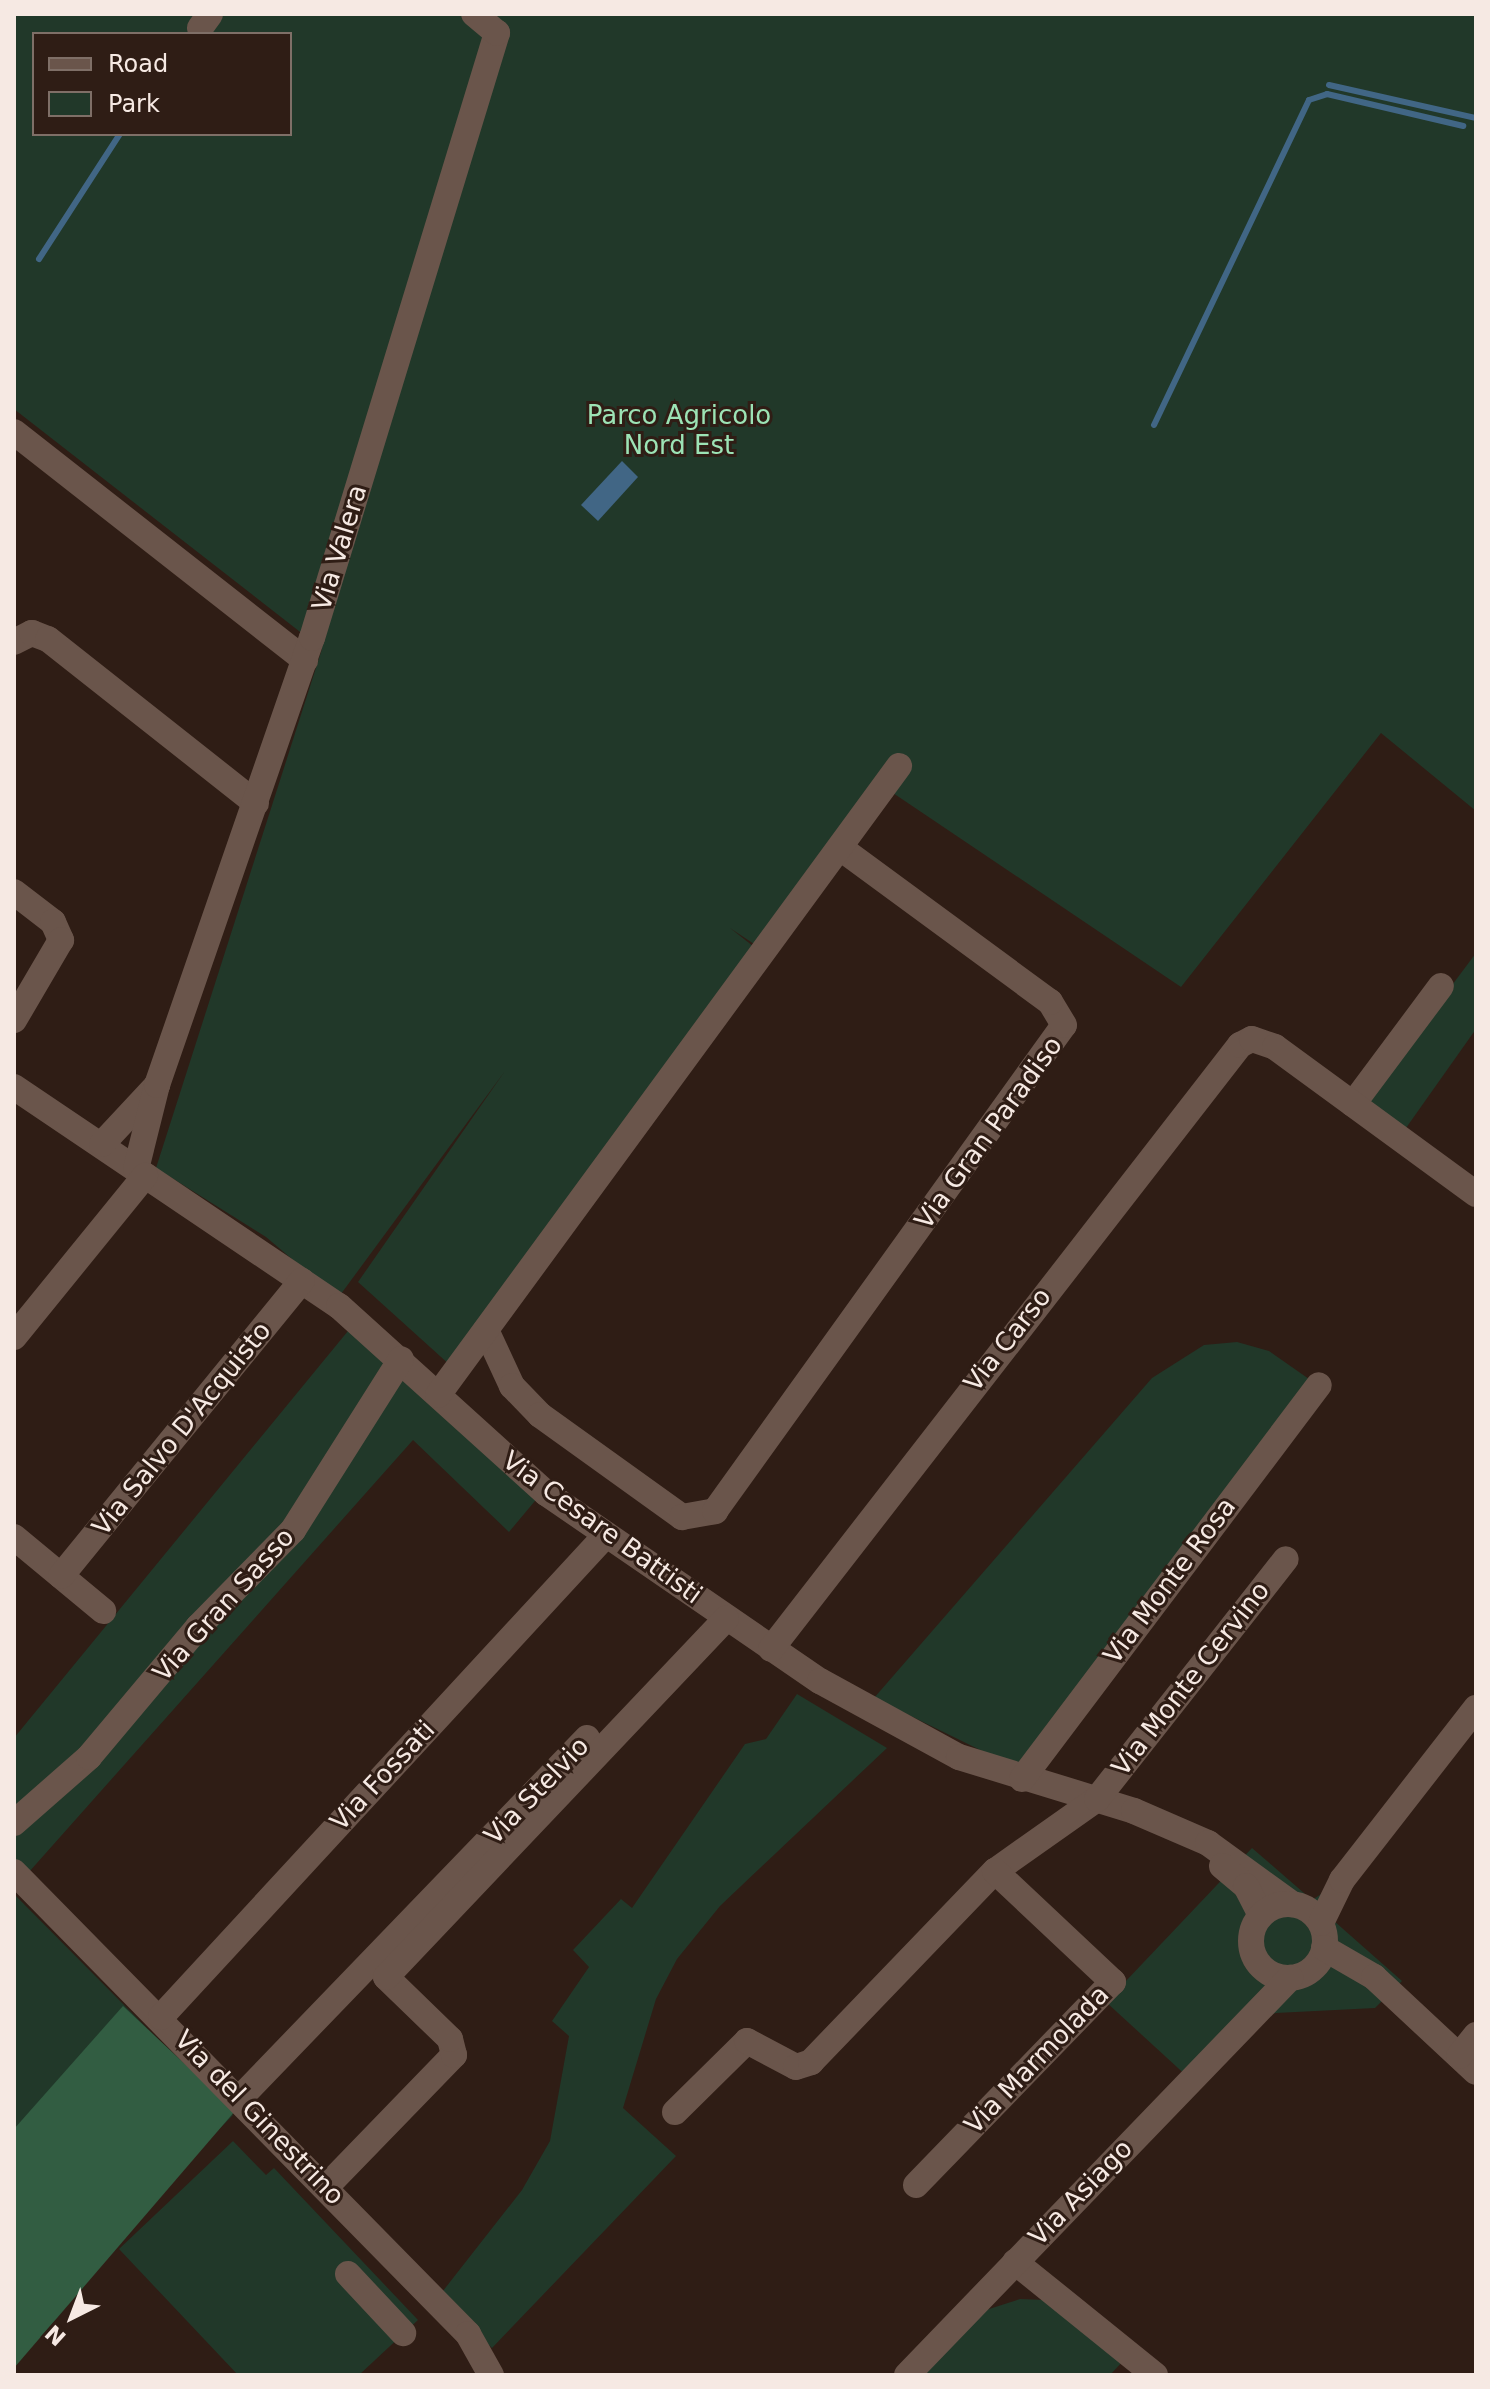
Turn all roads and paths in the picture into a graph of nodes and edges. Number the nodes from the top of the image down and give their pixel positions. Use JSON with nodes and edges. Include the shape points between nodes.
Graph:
{"nodes":[{"id":1,"x":474,"y":14,"type":"edge"},
{"id":2,"x":14,"y":432,"type":"edge"},
{"id":3,"x":14,"y":642,"type":"edge"},
{"id":4,"x":305,"y":660,"type":"junction"},
{"id":5,"x":899,"y":766,"type":"dead end"},
{"id":6,"x":256,"y":803,"type":"junction"},
{"id":7,"x":840,"y":848,"type":"junction"},
{"id":8,"x":14,"y":892,"type":"edge"},
{"id":9,"x":1441,"y":986,"type":"dead end"},
{"id":10,"x":14,"y":1020,"type":"edge"},
{"id":11,"x":157,"y":1085,"type":"junction"},
{"id":12,"x":14,"y":1087,"type":"edge"},
{"id":13,"x":1353,"y":1104,"type":"junction"},
{"id":14,"x":102,"y":1144,"type":"junction"},
{"id":15,"x":141,"y":1172,"type":"junction"},
{"id":16,"x":1476,"y":1194,"type":"edge"},
{"id":17,"x":302,"y":1281,"type":"junction"},
{"id":18,"x":486,"y":1330,"type":"junction"},
{"id":19,"x":14,"y":1337,"type":"edge"},
{"id":20,"x":401,"y":1359,"type":"junction"},
{"id":21,"x":1319,"y":1385,"type":"dead end"},
{"id":22,"x":438,"y":1395,"type":"junction"},
{"id":23,"x":605,"y":1536,"type":"junction"},
{"id":24,"x":14,"y":1537,"type":"edge"},
{"id":25,"x":1286,"y":1559,"type":"dead end"},
{"id":26,"x":61,"y":1576,"type":"junction"},
{"id":27,"x":103,"y":1611,"type":"dead end"},
{"id":28,"x":719,"y":1614,"type":"junction"},
{"id":29,"x":771,"y":1649,"type":"junction"},
{"id":30,"x":1476,"y":1708,"type":"edge"},
{"id":31,"x":1022,"y":1779,"type":"junction"},
{"id":32,"x":1097,"y":1799,"type":"junction"},
{"id":33,"x":14,"y":1823,"type":"edge"},
{"id":34,"x":1164,"y":1824,"type":"junction"},
{"id":35,"x":995,"y":1871,"type":"junction"},
{"id":36,"x":14,"y":1872,"type":"edge"},
{"id":37,"x":1261,"y":1915,"type":"junction"},
{"id":38,"x":1310,"y":1920,"type":"junction"},
{"id":39,"x":1260,"y":1965,"type":"junction"},
{"id":40,"x":374,"y":1975,"type":"junction"},
{"id":41,"x":1290,"y":1978,"type":"junction"},
{"id":42,"x":1255,"y":2012,"type":"junction"},
{"id":43,"x":161,"y":2017,"type":"junction"},
{"id":44,"x":1476,"y":2035,"type":"edge"},
{"id":45,"x":1468,"y":2064,"type":"edge"},
{"id":46,"x":240,"y":2098,"type":"junction"},
{"id":47,"x":675,"y":2112,"type":"dead end"},
{"id":48,"x":916,"y":2185,"type":"dead end"},
{"id":49,"x":326,"y":2187,"type":"junction"},
{"id":50,"x":1015,"y":2262,"type":"junction"},
{"id":51,"x":348,"y":2274,"type":"dead end"},
{"id":52,"x":403,"y":2333,"type":"dead end"},
{"id":53,"x":491,"y":2375,"type":"edge"},
{"id":54,"x":907,"y":2375,"type":"edge"},
{"id":55,"x":1155,"y":2375,"type":"edge"}],
"edges":[{"from":1,"to":4,"type":"street","name":"Via Valera","via":[[497,33]]},
{"from":2,"to":4,"type":"street"},
{"from":3,"to":6,"type":"street","via":[[32,633],[54,642]]},
{"from":4,"to":6,"type":"street","name":"Via Valera"},
{"from":5,"to":7,"type":"street"},
{"from":6,"to":11,"type":"street","name":"Via Valera"},
{"from":7,"to":18,"type":"street"},
{"from":7,"to":18,"type":"street","name":"Via Gran Paradiso","via":[[1055,1006],[1063,1032],[715,1511],[682,1517],[547,1421],[512,1386]]},
{"from":8,"to":10,"type":"street","via":[[53,922],[61,940]]},
{"from":9,"to":13,"type":"street"},
{"from":11,"to":14,"type":"street","name":"Via Valera"},
{"from":11,"to":15,"type":"street","name":"Via Valera"},
{"from":12,"to":14,"type":"street","name":"Via Cesare Battisti"},
{"from":13,"to":16,"type":"street"},
{"from":13,"to":29,"type":"street","name":"Via Carso","via":[[1275,1047],[1252,1039],[1232,1053]]},
{"from":14,"to":15,"type":"street","name":"Via Cesare Battisti"},
{"from":15,"to":17,"type":"street","name":"Via Cesare Battisti"},
{"from":15,"to":19,"type":"street"},
{"from":17,"to":20,"type":"street","name":"Via Cesare Battisti"},
{"from":17,"to":26,"type":"street","name":"Via Salvo D'Acquisto"},
{"from":18,"to":22,"type":"street"},
{"from":20,"to":22,"type":"street","name":"Via Cesare Battisti"},
{"from":20,"to":33,"type":"street","name":"Via Gran Sasso","via":[[299,1523],[198,1627],[89,1757]]},
{"from":21,"to":31,"type":"street","name":"Via Monte Rosa"},
{"from":22,"to":23,"type":"street","name":"Via Cesare Battisti","via":[[522,1474]]},
{"from":23,"to":28,"type":"street","name":"Via Cesare Battisti"},
{"from":23,"to":43,"type":"street","name":"Via Fossati"},
{"from":24,"to":26,"type":"street"},
{"from":25,"to":32,"type":"street","name":"Via Monte Cervino"},
{"from":26,"to":27,"type":"street"},
{"from":28,"to":29,"type":"street","name":"Via Cesare Battisti"},
{"from":28,"to":40,"type":"street","name":"Via Stelvio"},
{"from":29,"to":31,"type":"street","name":"Via Cesare Battisti","via":[[899,1727]]},
{"from":30,"to":38,"type":"street"},
{"from":31,"to":32,"type":"street","name":"Via Cesare Battisti"},
{"from":32,"to":34,"type":"street","name":"Via Cesare Battisti"},
{"from":32,"to":35,"type":"street"},
{"from":34,"to":37,"type":"street","name":"Via Cesare Battisti","via":[[1239,1880]]},
{"from":34,"to":38,"type":"street","name":"Via Cesare Battisti","via":[[1258,1874]]},
{"from":35,"to":47,"type":"street","via":[[807,2066],[747,2041]]},
{"from":35,"to":48,"type":"street","name":"Via Marmolada","via":[[1113,1982]]},
{"from":36,"to":43,"type":"street","name":"Via del Ginestrino"},
{"from":37,"to":38,"type":"street"},
{"from":37,"to":39,"type":"street","via":[[1251,1939]]},
{"from":38,"to":41,"type":"street","via":[[1312,1969]]},
{"from":38,"to":45,"type":"street","name":"Via Cesare Battisti"},
{"from":39,"to":41,"type":"street"},
{"from":39,"to":42,"type":"street"},
{"from":40,"to":46,"type":"street","name":"Via Stelvio"},
{"from":40,"to":49,"type":"street","via":[[450,2039],[454,2055]]},
{"from":41,"to":42,"type":"street","name":"Via Asiago"},
{"from":42,"to":50,"type":"street","name":"Via Asiago"},
{"from":43,"to":46,"type":"street","name":"Via del Ginestrino"},
{"from":44,"to":45,"type":"street","name":"Via Cesare Battisti"},
{"from":46,"to":49,"type":"street","name":"Via del Ginestrino"},
{"from":49,"to":53,"type":"street","name":"Via del Ginestrino","via":[[468,2334]]},
{"from":50,"to":54,"type":"street","name":"Via Asiago"},
{"from":50,"to":55,"type":"street"},
{"from":51,"to":52,"type":"street"}]}
